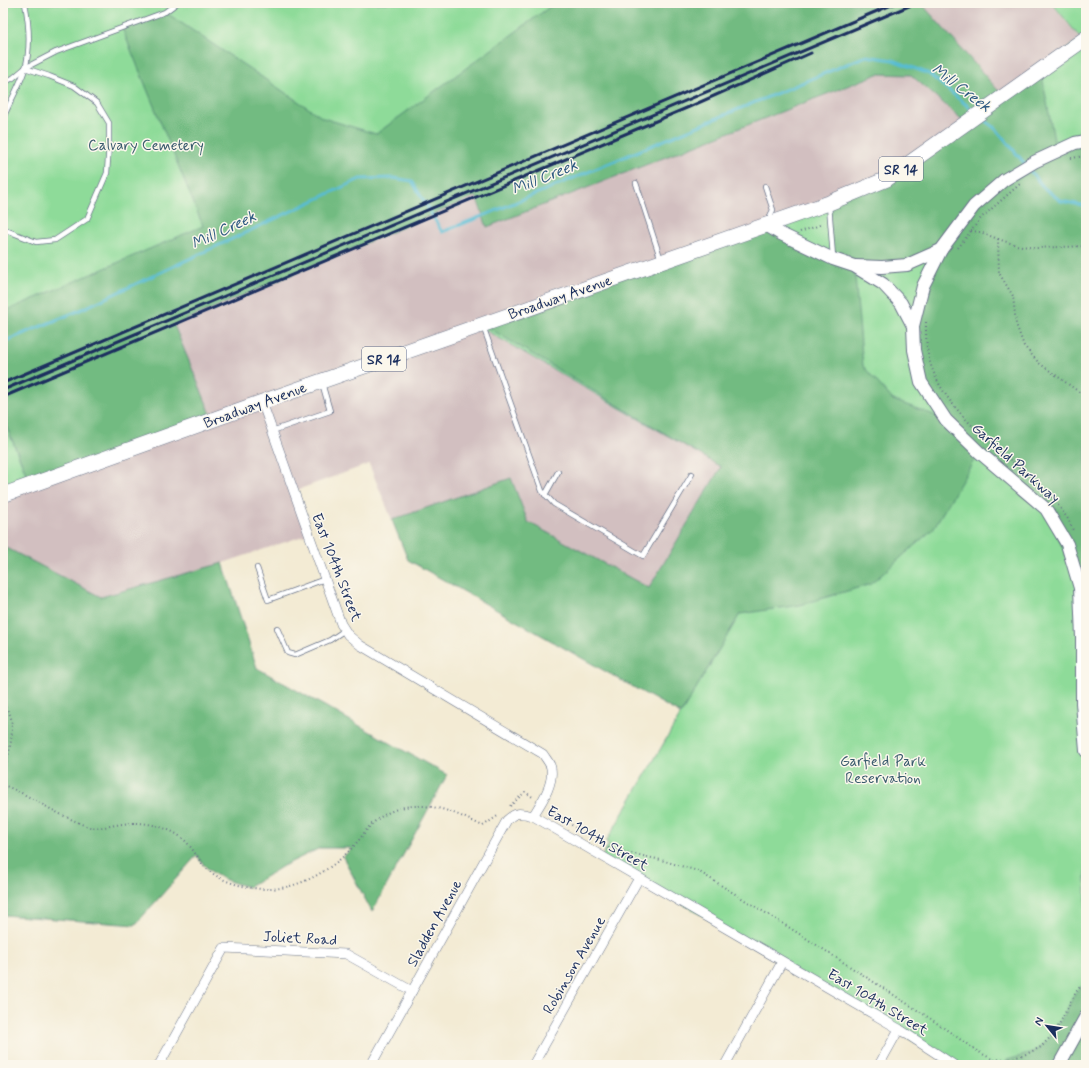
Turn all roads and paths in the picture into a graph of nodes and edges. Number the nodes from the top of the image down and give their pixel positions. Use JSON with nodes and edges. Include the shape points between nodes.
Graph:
{"nodes":[{"id":1,"x":25,"y":3,"type":"edge"},
{"id":2,"x":177,"y":3,"type":"edge"},
{"id":3,"x":1086,"y":38,"type":"edge"},
{"id":4,"x":25,"y":68,"type":"junction"},
{"id":5,"x":3,"y":83,"type":"edge"},
{"id":6,"x":3,"y":118,"type":"edge"},
{"id":7,"x":1086,"y":141,"type":"edge"},
{"id":8,"x":1022,"y":175,"type":"junction"},
{"id":9,"x":636,"y":183,"type":"dead end"},
{"id":10,"x":765,"y":186,"type":"dead end"},
{"id":11,"x":829,"y":203,"type":"junction"},
{"id":12,"x":766,"y":225,"type":"junction"},
{"id":13,"x":820,"y":225,"type":"dead end"},
{"id":14,"x":3,"y":229,"type":"edge"},
{"id":15,"x":971,"y":231,"type":"junction"},
{"id":16,"x":799,"y":232,"type":"dead end"},
{"id":17,"x":998,"y":239,"type":"junction"},
{"id":18,"x":1086,"y":246,"type":"edge"},
{"id":19,"x":941,"y":250,"type":"junction"},
{"id":20,"x":955,"y":252,"type":"dead end"},
{"id":21,"x":833,"y":259,"type":"junction"},
{"id":22,"x":662,"y":262,"type":"junction"},
{"id":23,"x":854,"y":266,"type":"junction"},
{"id":24,"x":926,"y":318,"type":"dead end"},
{"id":25,"x":482,"y":324,"type":"junction"},
{"id":26,"x":913,"y":326,"type":"junction"},
{"id":27,"x":321,"y":381,"type":"junction"},
{"id":28,"x":1086,"y":397,"type":"edge"},
{"id":29,"x":262,"y":402,"type":"junction"},
{"id":30,"x":272,"y":431,"type":"junction"},
{"id":31,"x":558,"y":472,"type":"dead end"},
{"id":32,"x":692,"y":474,"type":"dead end"},
{"id":33,"x":545,"y":494,"type":"junction"},
{"id":34,"x":3,"y":495,"type":"edge"},
{"id":35,"x":1074,"y":534,"type":"dead end"},
{"id":36,"x":257,"y":568,"type":"dead end"},
{"id":37,"x":325,"y":579,"type":"junction"},
{"id":38,"x":277,"y":628,"type":"dead end"},
{"id":39,"x":345,"y":630,"type":"junction"},
{"id":40,"x":3,"y":704,"type":"edge"},
{"id":41,"x":1086,"y":751,"type":"edge"},
{"id":42,"x":3,"y":771,"type":"edge"},
{"id":43,"x":3,"y":785,"type":"edge"},
{"id":44,"x":534,"y":798,"type":"dead end"},
{"id":45,"x":548,"y":807,"type":"dead end"},
{"id":46,"x":506,"y":810,"type":"dead end"},
{"id":47,"x":499,"y":815,"type":"dead end"},
{"id":48,"x":533,"y":816,"type":"junction"},
{"id":49,"x":584,"y":834,"type":"dead end"},
{"id":50,"x":604,"y":847,"type":"dead end"},
{"id":51,"x":639,"y":878,"type":"junction"},
{"id":52,"x":782,"y":962,"type":"junction"},
{"id":53,"x":1086,"y":986,"type":"edge"},
{"id":54,"x":412,"y":991,"type":"junction"},
{"id":55,"x":1086,"y":1016,"type":"edge"},
{"id":56,"x":898,"y":1030,"type":"junction"},
{"id":57,"x":992,"y":1058,"type":"junction"},
{"id":58,"x":159,"y":1065,"type":"edge"},
{"id":59,"x":371,"y":1065,"type":"edge"},
{"id":60,"x":533,"y":1065,"type":"edge"},
{"id":61,"x":725,"y":1065,"type":"edge"},
{"id":62,"x":878,"y":1065,"type":"edge"},
{"id":63,"x":954,"y":1065,"type":"edge"},
{"id":64,"x":988,"y":1065,"type":"edge"},
{"id":65,"x":1060,"y":1065,"type":"edge"}],
"edges":[{"from":1,"to":4,"type":"lane","via":[[29,44]]},
{"from":2,"to":4,"type":"lane","via":[[165,12],[56,52]]},
{"from":3,"to":11,"type":"main road","name":"Broadway Avenue","number":"SR 14","via":[[887,179]]},
{"from":4,"to":5,"type":"lane"},
{"from":4,"to":6,"type":"lane"},
{"from":4,"to":14,"type":"lane","via":[[74,86],[97,103],[108,123],[107,173],[87,219],[55,240],[36,242]]},
{"from":7,"to":8,"type":"street","name":"Garfield Parkway","via":[[1074,143],[1034,162]]},
{"from":8,"to":15,"type":"path"},
{"from":8,"to":19,"type":"street","name":"Garfield Parkway","via":[[1004,180],[974,206]]},
{"from":9,"to":22,"type":"lane"},
{"from":10,"to":12,"type":"lane","via":[[773,210]]},
{"from":11,"to":12,"type":"main road","name":"Broadway Avenue","number":"SR 14"},
{"from":11,"to":21,"type":"lane"},
{"from":12,"to":21,"type":"street","name":"Garfield Parkway"},
{"from":12,"to":22,"type":"main road","name":"Broadway Avenue","number":"SR 14"},
{"from":13,"to":16,"type":"path"},
{"from":15,"to":17,"type":"path"},
{"from":15,"to":20,"type":"path"},
{"from":17,"to":18,"type":"path","via":[[1036,248]]},
{"from":17,"to":28,"type":"path","via":[[999,273],[1013,296],[1016,324],[1024,346],[1039,363]]},
{"from":19,"to":23,"type":"street","name":"Garfield Parkway","via":[[906,265]]},
{"from":19,"to":26,"type":"street","name":"Garfield Parkway","via":[[923,286]]},
{"from":21,"to":23,"type":"street","name":"Garfield Parkway"},
{"from":22,"to":25,"type":"main road","name":"Broadway Avenue","number":"SR 14"},
{"from":23,"to":26,"type":"street","name":"Garfield Parkway","via":[[883,284],[901,302]]},
{"from":24,"to":35,"type":"path","via":[[926,340],[930,361],[948,398],[979,433],[1051,496],[1068,519]]},
{"from":25,"to":27,"type":"main road","name":"Broadway Avenue","number":"SR 14"},
{"from":25,"to":33,"type":"lane"},
{"from":26,"to":41,"type":"street","name":"Garfield Parkway","via":[[914,350],[921,382],[946,420],[1046,509],[1067,544],[1080,588],[1082,703]]},
{"from":27,"to":29,"type":"main road","name":"Broadway Avenue","number":"SR 14"},
{"from":27,"to":30,"type":"lane","via":[[330,410]]},
{"from":29,"to":30,"type":"street","name":"East 104th Street"},
{"from":29,"to":34,"type":"main road","name":"Broadway Avenue","number":"SR 14"},
{"from":30,"to":37,"type":"street","name":"East 104th Street"},
{"from":31,"to":33,"type":"lane"},
{"from":32,"to":33,"type":"lane","via":[[643,556],[554,504]]},
{"from":36,"to":37,"type":"lane","via":[[268,600]]},
{"from":37,"to":39,"type":"street","name":"East 104th Street"},
{"from":38,"to":39,"type":"lane","via":[[288,653],[295,655],[330,640]]},
{"from":39,"to":48,"type":"street","name":"East 104th Street","via":[[360,645],[543,754],[551,769],[550,780],[548,789]]},
{"from":40,"to":42,"type":"path","via":[[11,716],[12,727]]},
{"from":43,"to":47,"type":"path","via":[[89,827],[106,828],[144,823],[165,828],[188,843],[214,874],[230,882],[266,889],[299,883],[325,870],[353,848],[378,818],[390,811],[420,806],[441,808],[483,826]]},
{"from":44,"to":46,"type":"path","via":[[525,792]]},
{"from":45,"to":49,"type":"path"},
{"from":48,"to":51,"type":"street","name":"East 104th Street"},
{"from":48,"to":54,"type":"street","name":"Sladden Avenue","via":[[514,814],[507,820]]},
{"from":50,"to":57,"type":"path","via":[[698,871],[792,929],[977,1051]]},
{"from":51,"to":52,"type":"street","name":"East 104th Street"},
{"from":51,"to":60,"type":"street","name":"Robinson Avenue"},
{"from":52,"to":56,"type":"street","name":"East 104th Street"},
{"from":52,"to":61,"type":"street"},
{"from":53,"to":57,"type":"path","via":[[1080,987],[1076,992],[1055,1032],[1041,1047],[1007,1060]]},
{"from":54,"to":58,"type":"street","name":"Joliet Road","via":[[346,954],[224,948]]},
{"from":54,"to":59,"type":"street","name":"Sladden Avenue"},
{"from":55,"to":65,"type":"street"},
{"from":56,"to":62,"type":"street"},
{"from":56,"to":63,"type":"street","name":"East 104th Street"},
{"from":57,"to":64,"type":"path"}]}
